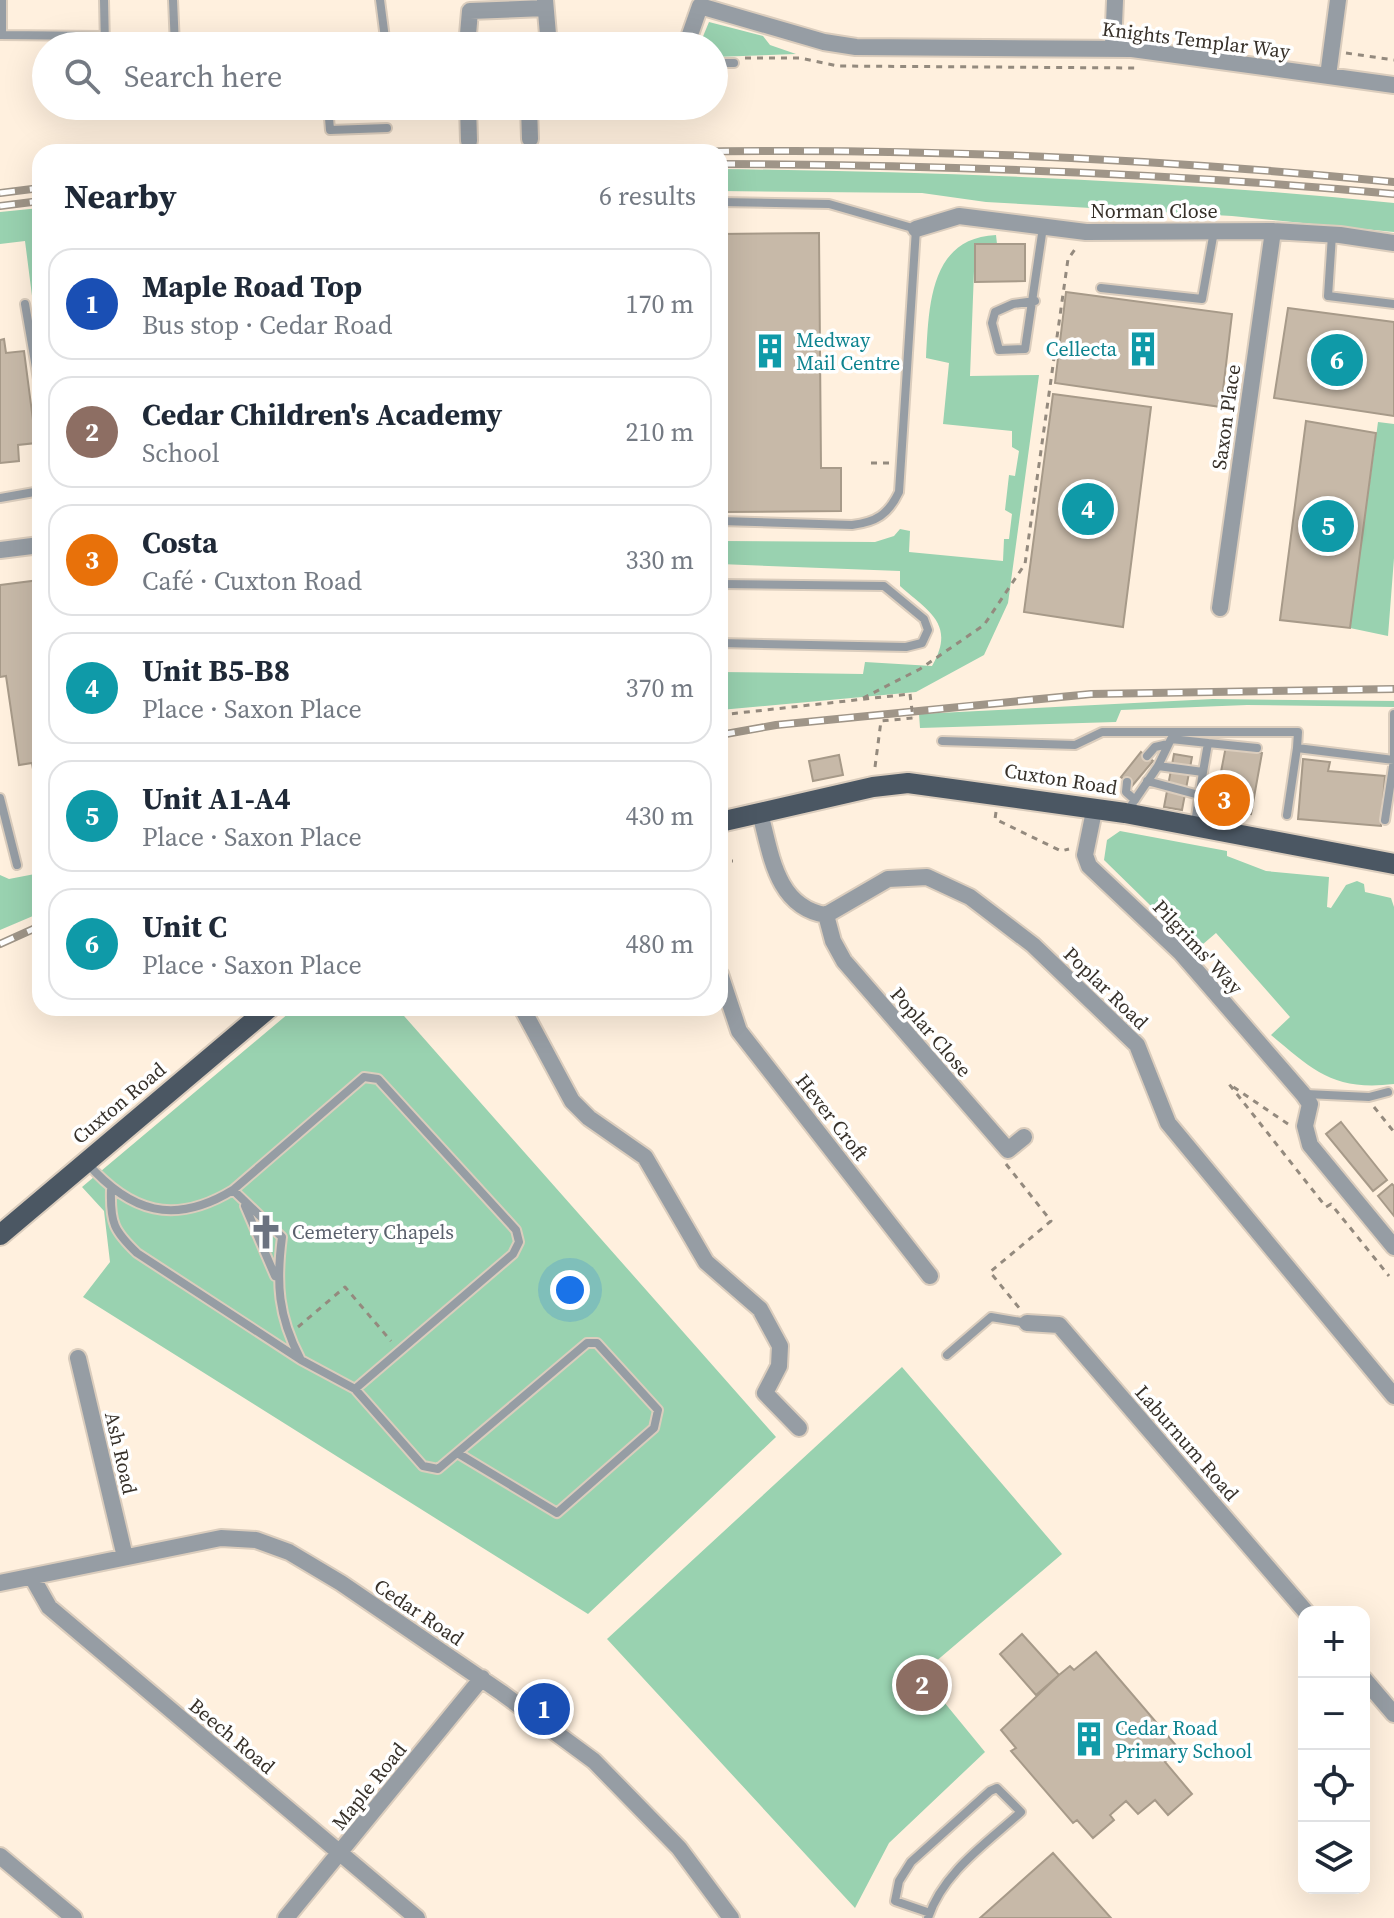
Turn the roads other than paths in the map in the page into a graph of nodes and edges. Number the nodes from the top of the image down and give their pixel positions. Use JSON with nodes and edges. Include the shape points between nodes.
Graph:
{"nodes":[{"id":1,"x":2,"y":0,"type":"edge"},
{"id":2,"x":104,"y":0,"type":"edge"},
{"id":3,"x":173,"y":0,"type":"edge"},
{"id":4,"x":380,"y":0,"type":"edge"},
{"id":5,"x":1115,"y":0,"type":"edge"},
{"id":6,"x":1338,"y":0,"type":"edge"},
{"id":7,"x":545,"y":4,"type":"edge"},
{"id":8,"x":104,"y":32,"type":"edge"},
{"id":9,"x":174,"y":32,"type":"edge"},
{"id":10,"x":384,"y":32,"type":"edge"},
{"id":11,"x":468,"y":32,"type":"edge"},
{"id":12,"x":548,"y":32,"type":"edge"},
{"id":13,"x":691,"y":32,"type":"edge"},
{"id":14,"x":1,"y":35,"type":"edge"},
{"id":15,"x":32,"y":35,"type":"edge"},
{"id":16,"x":1113,"y":49,"type":"junction"},
{"id":17,"x":728,"y":63,"type":"edge"},
{"id":18,"x":734,"y":63,"type":"road end"},
{"id":19,"x":1328,"y":76,"type":"junction"},
{"id":20,"x":1394,"y":85,"type":"edge"},
{"id":21,"x":329,"y":120,"type":"edge"},
{"id":22,"x":468,"y":120,"type":"edge"},
{"id":23,"x":529,"y":120,"type":"edge"},
{"id":24,"x":387,"y":128,"type":"dead end"},
{"id":25,"x":530,"y":139,"type":"dead end"},
{"id":26,"x":469,"y":141,"type":"dead end"},
{"id":27,"x":728,"y":202,"type":"edge"},
{"id":28,"x":1043,"y":227,"type":"junction"},
{"id":29,"x":916,"y":229,"type":"junction"},
{"id":30,"x":1214,"y":231,"type":"junction"},
{"id":31,"x":1273,"y":231,"type":"junction"},
{"id":32,"x":1332,"y":234,"type":"junction"},
{"id":33,"x":1394,"y":243,"type":"edge"},
{"id":34,"x":1101,"y":288,"type":"dead end"},
{"id":35,"x":1035,"y":301,"type":"junction"},
{"id":36,"x":25,"y":304,"type":"dead end"},
{"id":37,"x":1394,"y":304,"type":"edge"},
{"id":38,"x":32,"y":345,"type":"edge"},
{"id":39,"x":32,"y":492,"type":"edge"},
{"id":40,"x":0,"y":498,"type":"edge"},
{"id":41,"x":728,"y":521,"type":"edge"},
{"id":42,"x":32,"y":546,"type":"edge"},
{"id":43,"x":0,"y":550,"type":"edge"},
{"id":44,"x":728,"y":584,"type":"edge"},
{"id":45,"x":1220,"y":608,"type":"dead end"},
{"id":46,"x":728,"y":643,"type":"edge"},
{"id":47,"x":1394,"y":714,"type":"edge"},
{"id":48,"x":942,"y":741,"type":"dead end"},
{"id":49,"x":1208,"y":743,"type":"junction"},
{"id":50,"x":1168,"y":744,"type":"junction"},
{"id":51,"x":1257,"y":748,"type":"dead end"},
{"id":52,"x":1297,"y":748,"type":"junction"},
{"id":53,"x":1147,"y":756,"type":"dead end"},
{"id":54,"x":1394,"y":760,"type":"edge"},
{"id":55,"x":1158,"y":766,"type":"junction"},
{"id":56,"x":1203,"y":772,"type":"junction"},
{"id":57,"x":1147,"y":781,"type":"junction"},
{"id":58,"x":1127,"y":782,"type":"dead end"},
{"id":59,"x":1199,"y":795,"type":"junction"},
{"id":60,"x":0,"y":798,"type":"edge"},
{"id":61,"x":1130,"y":807,"type":"junction"},
{"id":62,"x":1094,"y":811,"type":"junction"},
{"id":63,"x":760,"y":813,"type":"junction"},
{"id":64,"x":1287,"y":815,"type":"dead end"},
{"id":65,"x":728,"y":820,"type":"edge"},
{"id":66,"x":1385,"y":820,"type":"dead end"},
{"id":67,"x":1194,"y":826,"type":"junction"},
{"id":68,"x":1394,"y":864,"type":"edge"},
{"id":69,"x":17,"y":865,"type":"dead end"},
{"id":70,"x":826,"y":915,"type":"junction"},
{"id":71,"x":728,"y":998,"type":"edge"},
{"id":72,"x":260,"y":1016,"type":"edge"},
{"id":73,"x":526,"y":1016,"type":"edge"},
{"id":74,"x":1388,"y":1092,"type":"dead end"},
{"id":75,"x":1306,"y":1099,"type":"junction"},
{"id":76,"x":1024,"y":1137,"type":"dead end"},
{"id":77,"x":87,"y":1162,"type":"junction"},
{"id":78,"x":111,"y":1190,"type":"junction"},
{"id":79,"x":233,"y":1190,"type":"junction"},
{"id":80,"x":245,"y":1206,"type":"junction"},
{"id":81,"x":1,"y":1232,"type":"edge"},
{"id":82,"x":1394,"y":1247,"type":"edge"},
{"id":83,"x":930,"y":1276,"type":"dead end"},
{"id":84,"x":277,"y":1280,"type":"junction"},
{"id":85,"x":1027,"y":1323,"type":"joint"},
{"id":86,"x":947,"y":1355,"type":"dead end"},
{"id":87,"x":78,"y":1358,"type":"dead end"},
{"id":88,"x":301,"y":1360,"type":"junction"},
{"id":89,"x":355,"y":1389,"type":"junction"},
{"id":90,"x":1394,"y":1396,"type":"edge"},
{"id":91,"x":799,"y":1428,"type":"dead end"},
{"id":92,"x":459,"y":1454,"type":"junction"},
{"id":93,"x":125,"y":1557,"type":"junction"},
{"id":94,"x":32,"y":1577,"type":"junction"},
{"id":95,"x":0,"y":1583,"type":"edge"},
{"id":96,"x":1301,"y":1606,"type":"edge"},
{"id":97,"x":482,"y":1678,"type":"junction"},
{"id":98,"x":1370,"y":1686,"type":"edge"},
{"id":99,"x":1394,"y":1714,"type":"edge"},
{"id":100,"x":339,"y":1853,"type":"junction"},
{"id":101,"x":0,"y":1856,"type":"edge"},
{"id":102,"x":929,"y":1915,"type":"edge"},
{"id":103,"x":74,"y":1918,"type":"edge"},
{"id":104,"x":286,"y":1918,"type":"edge"},
{"id":105,"x":417,"y":1918,"type":"edge"},
{"id":106,"x":731,"y":1918,"type":"edge"}],
"edges":[{"from":1,"to":14,"type":"lane"},
{"from":2,"to":8,"type":"lane"},
{"from":3,"to":9,"type":"lane"},
{"from":4,"to":10,"type":"lane"},
{"from":5,"to":16,"type":"street"},
{"from":6,"to":19,"type":"street"},
{"from":7,"to":11,"type":"street","via":[[470,11]]},
{"from":7,"to":12,"type":"street"},
{"from":13,"to":16,"type":"street","name":"Knights Templar Way","via":[[700,6],[850,46]]},
{"from":14,"to":15,"type":"lane"},
{"from":16,"to":19,"type":"street","name":"Knights Templar Way"},
{"from":17,"to":18,"type":"lane"},
{"from":19,"to":20,"type":"street","name":"Knights Templar Way"},
{"from":21,"to":24,"type":"lane","via":[[330,130]]},
{"from":22,"to":26,"type":"street"},
{"from":23,"to":25,"type":"street"},
{"from":27,"to":29,"type":"lane","via":[[829,204]]},
{"from":28,"to":29,"type":"street","name":"Norman Close","via":[[959,216]]},
{"from":28,"to":30,"type":"street","name":"Norman Close"},
{"from":28,"to":35,"type":"lane"},
{"from":29,"to":41,"type":"lane","via":[[901,463],[890,510],[872,522]]},
{"from":30,"to":31,"type":"street","name":"Norman Close"},
{"from":30,"to":34,"type":"lane","via":[[1202,299]]},
{"from":31,"to":32,"type":"street","name":"Norman Close"},
{"from":31,"to":45,"type":"street","name":"Saxon Place"},
{"from":32,"to":33,"type":"street","name":"Norman Close"},
{"from":32,"to":37,"type":"lane","via":[[1328,296]]},
{"from":35,"to":35,"type":"lane","via":[[995,312],[992,323],[999,350],[1025,349]]},
{"from":36,"to":38,"type":"lane"},
{"from":39,"to":40,"type":"lane"},
{"from":42,"to":43,"type":"street"},
{"from":44,"to":46,"type":"lane","via":[[884,586],[924,619],[928,630],[922,643],[906,647]]},
{"from":47,"to":54,"type":"lane"},
{"from":48,"to":52,"type":"lane","via":[[1075,745],[1102,732],[1248,730],[1298,732]]},
{"from":49,"to":50,"type":"lane","via":[[1171,739]]},
{"from":49,"to":51,"type":"lane"},
{"from":49,"to":56,"type":"lane"},
{"from":50,"to":53,"type":"lane"},
{"from":50,"to":55,"type":"lane"},
{"from":52,"to":54,"type":"lane"},
{"from":52,"to":64,"type":"lane"},
{"from":54,"to":66,"type":"lane"},
{"from":55,"to":56,"type":"lane"},
{"from":55,"to":57,"type":"lane"},
{"from":56,"to":59,"type":"lane"},
{"from":57,"to":59,"type":"lane"},
{"from":57,"to":61,"type":"lane"},
{"from":58,"to":61,"type":"lane"},
{"from":59,"to":67,"type":"lane"},
{"from":60,"to":69,"type":"lane"},
{"from":61,"to":62,"type":"main road","name":"Cuxton Road"},
{"from":61,"to":67,"type":"main road","name":"Cuxton Road"},
{"from":62,"to":63,"type":"main road","name":"Cuxton Road","via":[[908,783]]},
{"from":62,"to":75,"type":"street","name":"Pilgrims' Way","via":[[1085,855],[1089,866],[1181,953]]},
{"from":63,"to":65,"type":"main road","name":"Cuxton Road"},
{"from":63,"to":70,"type":"street","via":[[781,885],[804,907]]},
{"from":67,"to":68,"type":"main road","name":"Cuxton Road"},
{"from":70,"to":76,"type":"street","name":"Poplar Close","via":[[844,961],[1008,1150]]},
{"from":70,"to":90,"type":"street","name":"Poplar Road","via":[[888,879],[927,877],[970,897],[1033,945],[1137,1045],[1176,1133]]},
{"from":71,"to":83,"type":"street","name":"Hever Croft","via":[[739,1031]]},
{"from":72,"to":77,"type":"main road","name":"Cuxton Road"},
{"from":73,"to":91,"type":"street","via":[[572,1101],[645,1157],[706,1262],[760,1309],[780,1346],[779,1366],[765,1393]]},
{"from":74,"to":75,"type":"lane"},
{"from":75,"to":82,"type":"street","via":[[1310,1145]]},
{"from":77,"to":78,"type":"lane"},
{"from":77,"to":81,"type":"main road","name":"Cuxton Road"},
{"from":78,"to":79,"type":"lane","via":[[160,1210],[188,1209]]},
{"from":78,"to":88,"type":"lane","via":[[110,1217],[137,1253]]},
{"from":79,"to":80,"type":"lane"},
{"from":79,"to":89,"type":"lane","via":[[364,1077],[378,1079],[516,1230],[519,1242],[513,1254]]},
{"from":80,"to":84,"type":"lane"},
{"from":80,"to":84,"type":"lane","via":[[262,1214],[282,1237]]},
{"from":84,"to":88,"type":"lane","via":[[280,1310]]},
{"from":85,"to":86,"type":"lane","via":[[991,1317]]},
{"from":85,"to":96,"type":"street","name":"Laburnum Road","via":[[1059,1325]]},
{"from":87,"to":93,"type":"street","name":"Ash Road"},
{"from":88,"to":89,"type":"lane"},
{"from":89,"to":92,"type":"lane","via":[[423,1466],[438,1469]]},
{"from":92,"to":92,"type":"lane","via":[[587,1343],[597,1343],[658,1410],[654,1428],[557,1513]]},
{"from":93,"to":94,"type":"street","name":"Cedar Road"},
{"from":93,"to":97,"type":"street","name":"Cedar Road","via":[[221,1538],[256,1540],[289,1552],[341,1583]]},
{"from":94,"to":95,"type":"street","name":"Cedar Road"},
{"from":94,"to":100,"type":"street","name":"Beech Road","via":[[49,1607]]},
{"from":97,"to":100,"type":"street","name":"Maple Road"},
{"from":97,"to":106,"type":"street","name":"Cedar Road","via":[[594,1761],[679,1848]]},
{"from":98,"to":99,"type":"street"},
{"from":100,"to":104,"type":"street","name":"Maple Road"},
{"from":100,"to":105,"type":"street","name":"Beech Road"},
{"from":101,"to":103,"type":"street"},
{"from":102,"to":102,"type":"lane","via":[[937,1893],[953,1874],[1021,1812],[997,1788],[911,1862],[899,1881],[895,1901]]}]}
